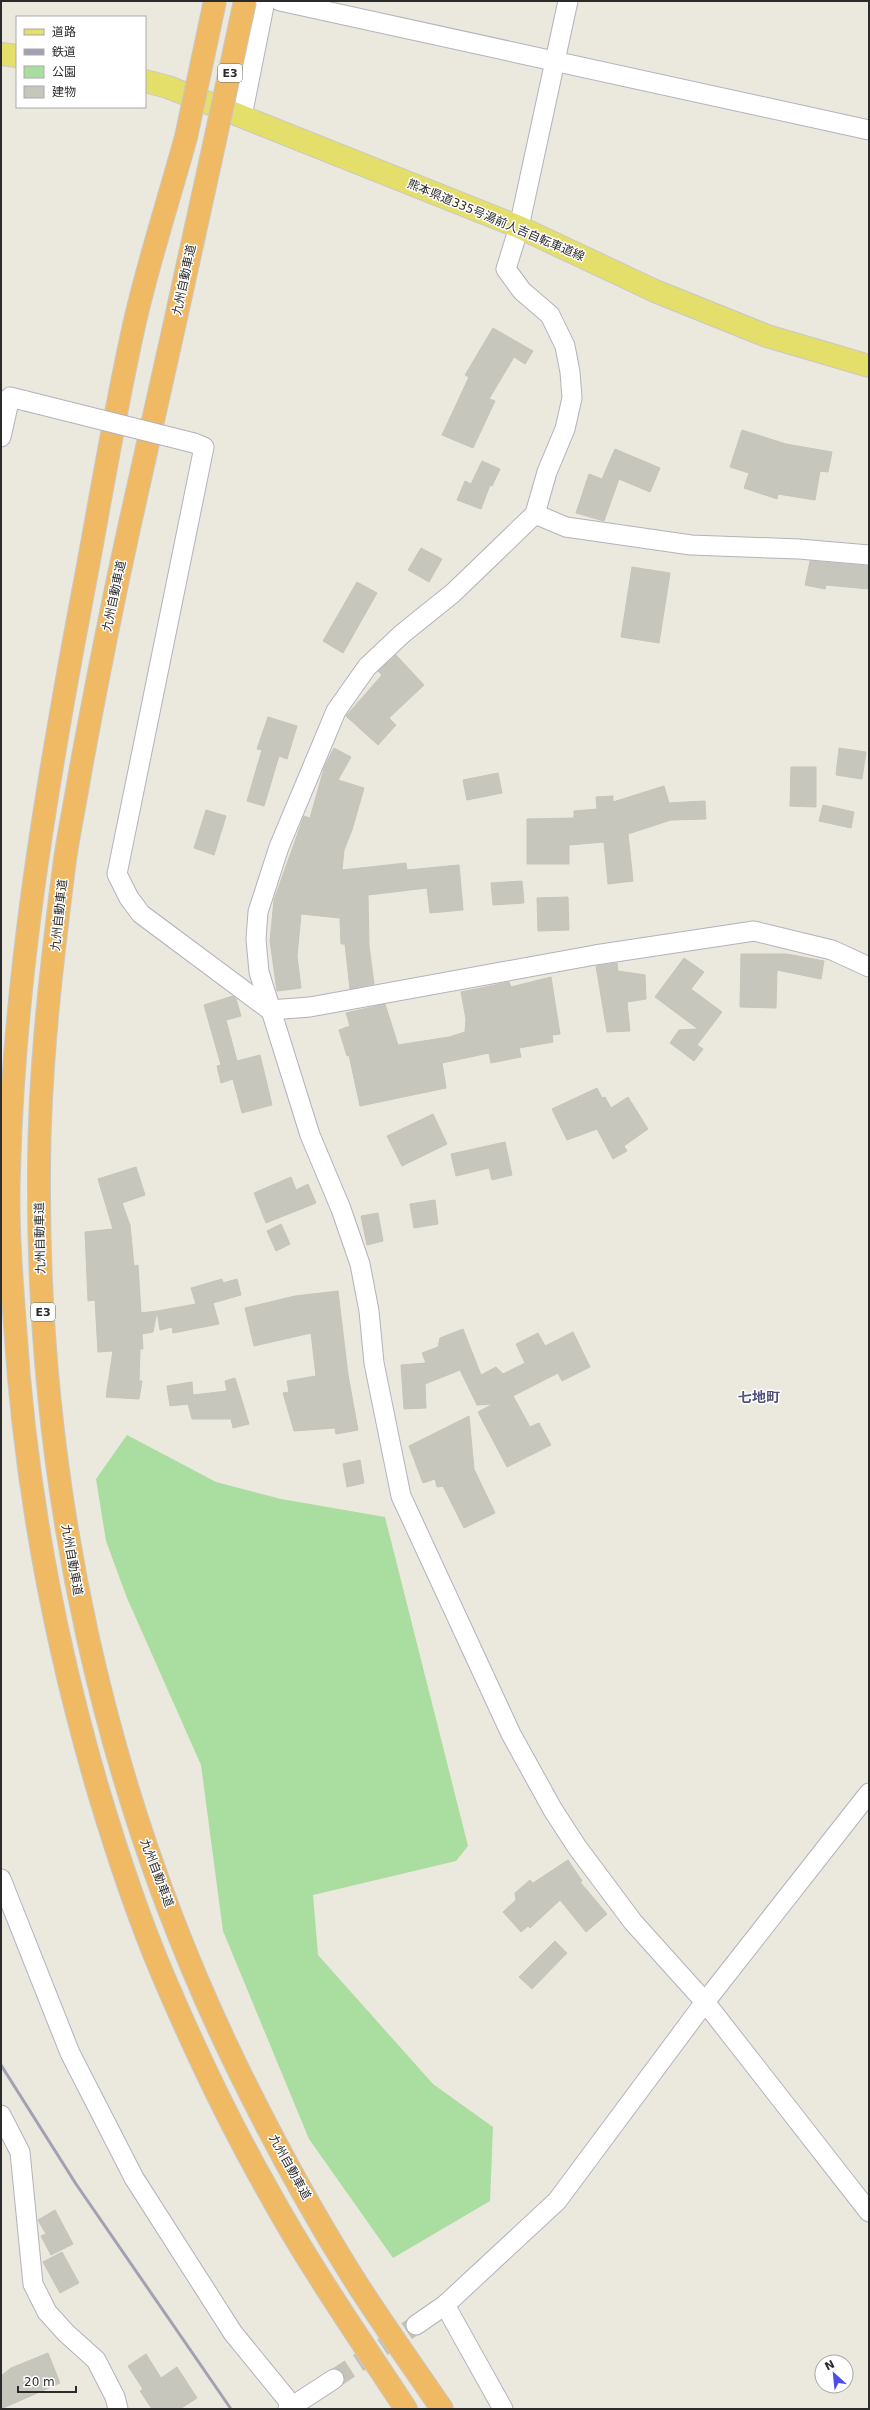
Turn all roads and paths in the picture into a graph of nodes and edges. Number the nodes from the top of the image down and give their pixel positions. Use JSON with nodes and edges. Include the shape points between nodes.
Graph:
{"nodes":[{"id":1,"x":215,"y":1,"type":"edge"},
{"id":2,"x":245,"y":1,"type":"edge"},
{"id":3,"x":265,"y":1,"type":"edge"},
{"id":4,"x":280,"y":1,"type":"edge"},
{"id":5,"x":568,"y":1,"type":"edge"},
{"id":6,"x":1,"y":54,"type":"edge"},
{"id":7,"x":16,"y":56,"type":"edge"},
{"id":8,"x":555,"y":60,"type":"junction"},
{"id":9,"x":146,"y":81,"type":"edge"},
{"id":10,"x":242,"y":116,"type":"junction"},
{"id":11,"x":869,"y":130,"type":"edge"},
{"id":12,"x":519,"y":227,"type":"junction"},
{"id":13,"x":869,"y":366,"type":"edge"},
{"id":14,"x":1,"y":437,"type":"edge"},
{"id":15,"x":535,"y":514,"type":"junction"},
{"id":16,"x":869,"y":555,"type":"edge"},
{"id":17,"x":869,"y":967,"type":"edge"},
{"id":18,"x":270,"y":1010,"type":"junction"},
{"id":19,"x":869,"y":1793,"type":"edge"},
{"id":20,"x":1,"y":1879,"type":"edge"},
{"id":21,"x":705,"y":2002,"type":"junction"},
{"id":22,"x":1,"y":2115,"type":"edge"},
{"id":23,"x":869,"y":2212,"type":"edge"},
{"id":24,"x":445,"y":2306,"type":"junction"},
{"id":25,"x":416,"y":2325,"type":"tunnel mouth"},
{"id":26,"x":334,"y":2379,"type":"tunnel mouth"},
{"id":27,"x":292,"y":2408,"type":"edge"},
{"id":28,"x":118,"y":2409,"type":"edge"},
{"id":29,"x":406,"y":2409,"type":"edge"},
{"id":30,"x":442,"y":2409,"type":"edge"},
{"id":31,"x":503,"y":2409,"type":"edge"}],
"edges":[{"from":1,"to":29,"type":"highway","number":"E3","bridge":true,"via":[[186,138],[135,321],[72,649],[36,859],[17,1022],[9,1173],[11,1270],[18,1384],[33,1504],[54,1621],[84,1741],[117,1852],[160,1969],[213,2086],[267,2189],[326,2287]]},
{"from":2,"to":30,"type":"highway","name":"九州自動車道","number":"E3","bridge":true,"via":[[101,655],[65,860],[46,1026],[39,1171],[40,1268],[48,1378],[61,1498],[82,1614],[111,1735],[149,1854],[188,1954],[238,2070],[285,2160],[350,2272]]},
{"from":3,"to":10,"type":"street"},
{"from":4,"to":8,"type":"street"},
{"from":5,"to":8,"type":"street"},
{"from":6,"to":7,"type":"main road"},
{"from":8,"to":11,"type":"street"},
{"from":8,"to":12,"type":"street"},
{"from":9,"to":10,"type":"main road","name":"熊本県道335号湯前人吉自転車道線","via":[[168,87]]},
{"from":10,"to":12,"type":"main road","name":"熊本県道335号湯前人吉自転車道線"},
{"from":12,"to":13,"type":"main road","name":"熊本県道335号湯前人吉自転車道線","via":[[655,290],[767,336]]},
{"from":12,"to":15,"type":"street","via":[[506,269],[522,291],[550,314],[565,346],[572,398],[565,429],[547,472]]},
{"from":14,"to":18,"type":"street","bridge":true,"via":[[10,397],[204,446],[117,874],[129,898],[141,914]]},
{"from":15,"to":16,"type":"street","via":[[566,527],[691,545],[799,549]]},
{"from":15,"to":18,"type":"street","via":[[453,593],[367,666],[336,711],[279,847],[258,912],[256,939],[259,972]]},
{"from":17,"to":18,"type":"street","via":[[832,950],[754,932],[595,955],[310,1006]]},
{"from":18,"to":21,"type":"street","via":[[310,1135],[341,1208],[360,1264],[369,1311],[374,1363],[401,1496],[491,1694],[553,1810],[577,1847],[634,1922]]},
{"from":19,"to":21,"type":"street"},
{"from":20,"to":27,"type":"street","via":[[70,2053],[134,2178],[233,2333]]},
{"from":21,"to":23,"type":"street"},
{"from":21,"to":24,"type":"street","via":[[557,2201]]},
{"from":22,"to":28,"type":"street","via":[[20,2152],[33,2284],[47,2312],[96,2360],[115,2397]]},
{"from":24,"to":25,"type":"street"},
{"from":24,"to":31,"type":"street"},
{"from":26,"to":27,"type":"street"}]}
